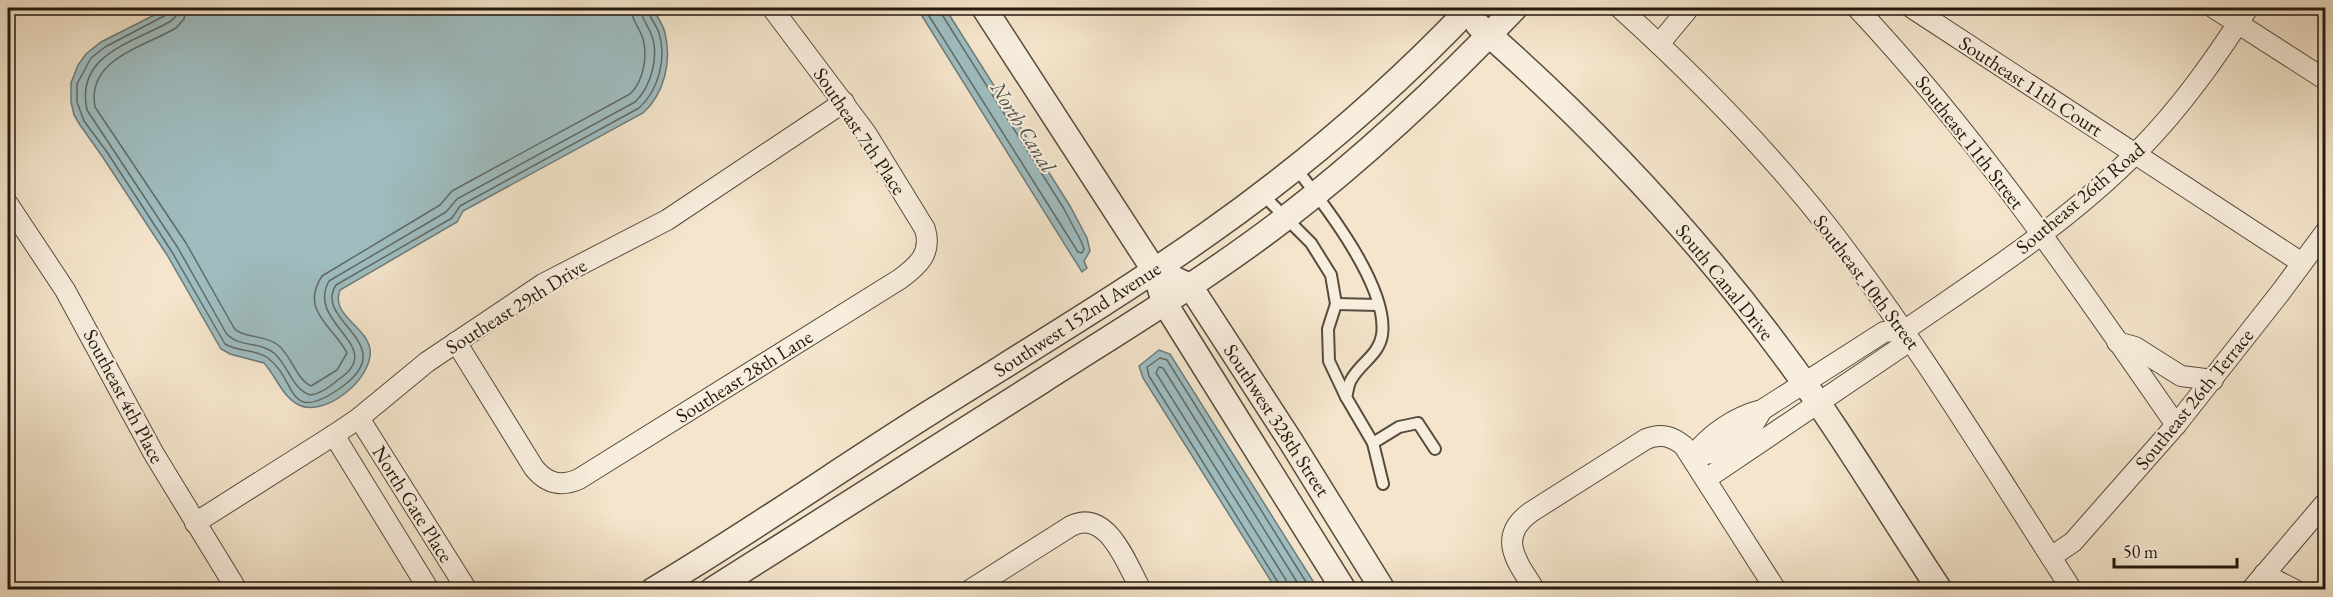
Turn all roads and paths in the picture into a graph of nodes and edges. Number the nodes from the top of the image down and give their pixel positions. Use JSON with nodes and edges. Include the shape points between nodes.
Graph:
{"nodes":[{"id":1,"x":772,"y":8,"type":"edge"},
{"id":2,"x":984,"y":8,"type":"edge"},
{"id":3,"x":1515,"y":8,"type":"edge"},
{"id":4,"x":1620,"y":8,"type":"edge"},
{"id":5,"x":1689,"y":8,"type":"edge"},
{"id":6,"x":1857,"y":8,"type":"edge"},
{"id":7,"x":1912,"y":8,"type":"edge"},
{"id":8,"x":2214,"y":8,"type":"edge"},
{"id":9,"x":1468,"y":10,"type":"edge"},
{"id":10,"x":2243,"y":15,"type":"edge"},
{"id":11,"x":1489,"y":35,"type":"junction"},
{"id":12,"x":1659,"y":44,"type":"junction"},
{"id":13,"x":2325,"y":80,"type":"edge"},
{"id":14,"x":844,"y":102,"type":"junction"},
{"id":15,"x":2136,"y":153,"type":"junction"},
{"id":16,"x":1296,"y":167,"type":"junction"},
{"id":17,"x":1316,"y":193,"type":"junction"},
{"id":18,"x":1262,"y":194,"type":"junction"},
{"id":19,"x":8,"y":204,"type":"edge"},
{"id":20,"x":1285,"y":218,"type":"junction"},
{"id":21,"x":2325,"y":231,"type":"edge"},
{"id":22,"x":2041,"y":235,"type":"junction"},
{"id":23,"x":921,"y":261,"type":"joint"},
{"id":24,"x":2302,"y":263,"type":"junction"},
{"id":25,"x":1154,"y":270,"type":"junction"},
{"id":26,"x":1191,"y":286,"type":"junction"},
{"id":27,"x":1164,"y":302,"type":"junction"},
{"id":28,"x":1336,"y":304,"type":"junction"},
{"id":29,"x":1378,"y":305,"type":"junction"},
{"id":30,"x":1905,"y":330,"type":"junction"},
{"id":31,"x":456,"y":342,"type":"junction"},
{"id":32,"x":2117,"y":342,"type":"junction"},
{"id":33,"x":1861,"y":347,"type":"junction"},
{"id":34,"x":1874,"y":366,"type":"junction"},
{"id":35,"x":2213,"y":380,"type":"junction"},
{"id":36,"x":1803,"y":383,"type":"junction"},
{"id":37,"x":1346,"y":397,"type":"junction"},
{"id":38,"x":1817,"y":404,"type":"junction"},
{"id":39,"x":359,"y":418,"type":"junction"},
{"id":40,"x":2176,"y":425,"type":"junction"},
{"id":41,"x":334,"y":435,"type":"junction"},
{"id":42,"x":1373,"y":443,"type":"junction"},
{"id":43,"x":1435,"y":449,"type":"dead end"},
{"id":44,"x":1692,"y":457,"type":"junction"},
{"id":45,"x":1706,"y":479,"type":"junction"},
{"id":46,"x":1383,"y":484,"type":"dead end"},
{"id":47,"x":2325,"y":502,"type":"edge"},
{"id":48,"x":195,"y":523,"type":"junction"},
{"id":49,"x":445,"y":556,"type":"junction"},
{"id":50,"x":2051,"y":557,"type":"junction"},
{"id":51,"x":2264,"y":574,"type":"junction"},
{"id":52,"x":424,"y":581,"type":"edge"},
{"id":53,"x":237,"y":590,"type":"edge"},
{"id":54,"x":467,"y":590,"type":"edge"},
{"id":55,"x":653,"y":590,"type":"edge"},
{"id":56,"x":712,"y":590,"type":"edge"},
{"id":57,"x":970,"y":590,"type":"edge"},
{"id":58,"x":1141,"y":590,"type":"edge"},
{"id":59,"x":1344,"y":590,"type":"edge"},
{"id":60,"x":1383,"y":590,"type":"edge"},
{"id":61,"x":1535,"y":590,"type":"edge"},
{"id":62,"x":1776,"y":590,"type":"edge"},
{"id":63,"x":1940,"y":590,"type":"edge"},
{"id":64,"x":2072,"y":590,"type":"edge"},
{"id":65,"x":2251,"y":590,"type":"edge"},
{"id":66,"x":2295,"y":590,"type":"edge"}],
"edges":[{"from":1,"to":14,"type":"street","name":"Southeast 7th Place"},
{"from":2,"to":25,"type":"street","name":"Southwest 328th Street"},
{"from":3,"to":11,"type":"street","name":"Southwest 152nd Avenue"},
{"from":4,"to":12,"type":"street","name":"Southeast 10th Street"},
{"from":5,"to":12,"type":"street"},
{"from":6,"to":22,"type":"street","name":"Southeast 11th Street","via":[[1966,133]]},
{"from":7,"to":15,"type":"street","name":"Southeast 11th Court"},
{"from":8,"to":10,"type":"street"},
{"from":9,"to":11,"type":"street","name":"South Canal Drive"},
{"from":9,"to":16,"type":"street","name":"Southwest 152nd Avenue"},
{"from":10,"to":13,"type":"street"},
{"from":10,"to":15,"type":"street","name":"Southeast 26th Road","via":[[2196,83]]},
{"from":11,"to":17,"type":"street","name":"Southwest 152nd Avenue","via":[[1413,109]]},
{"from":11,"to":36,"type":"street","name":"South Canal Drive","via":[[1610,152],[1693,241]]},
{"from":12,"to":30,"type":"street","name":"Southeast 10th Street","via":[[1725,110],[1828,226]]},
{"from":14,"to":23,"type":"street","name":"Southeast 7th Place","via":[[925,229],[928,245]]},
{"from":14,"to":31,"type":"street","name":"Southeast 29th Drive","via":[[667,220],[543,284]]},
{"from":15,"to":22,"type":"street","name":"Southeast 26th Road"},
{"from":15,"to":24,"type":"street","name":"Southeast 11th Court"},
{"from":16,"to":17,"type":"lane"},
{"from":16,"to":18,"type":"street","name":"Southwest 152nd Avenue"},
{"from":17,"to":20,"type":"street","name":"Southwest 152nd Avenue"},
{"from":17,"to":29,"type":"lane","via":[[1362,261]]},
{"from":18,"to":20,"type":"lane"},
{"from":18,"to":25,"type":"street","name":"Southwest 152nd Avenue"},
{"from":19,"to":48,"type":"street","name":"Southeast 4th Place","via":[[77,310]]},
{"from":20,"to":26,"type":"street","name":"Southwest 152nd Avenue"},
{"from":20,"to":28,"type":"lane","via":[[1311,243],[1331,275]]},
{"from":21,"to":24,"type":"street","name":"Southeast 26th Terrace"},
{"from":22,"to":30,"type":"street","name":"Southeast 26th Road"},
{"from":22,"to":32,"type":"street","name":"Southeast 11th Street"},
{"from":23,"to":31,"type":"street","name":"Southeast 28th Lane","via":[[900,279],[564,485],[545,479],[534,468]]},
{"from":24,"to":35,"type":"street","name":"Southeast 26th Terrace"},
{"from":25,"to":26,"type":"street"},
{"from":25,"to":27,"type":"street","name":"Southwest 328th Street"},
{"from":25,"to":55,"type":"street","name":"Southwest 152nd Avenue"},
{"from":26,"to":27,"type":"street","name":"Southwest 152nd Avenue"},
{"from":26,"to":60,"type":"street","name":"Southwest 328th Street"},
{"from":27,"to":56,"type":"street","name":"Southwest 152nd Avenue"},
{"from":27,"to":59,"type":"street","name":"Southwest 328th Street"},
{"from":28,"to":29,"type":"lane"},
{"from":28,"to":37,"type":"lane","via":[[1328,329],[1329,361]]},
{"from":29,"to":37,"type":"lane","via":[[1382,335],[1377,351],[1350,381]]},
{"from":30,"to":33,"type":"street","name":"Southeast 26th Road","via":[[1884,332]]},
{"from":30,"to":34,"type":"street","name":"Southeast 26th Road","via":[[1901,347]]},
{"from":30,"to":50,"type":"street","name":"Southeast 10th Street"},
{"from":31,"to":39,"type":"street","name":"Southeast 29th Drive"},
{"from":32,"to":35,"type":"street","via":[[2135,347],[2181,376]]},
{"from":32,"to":40,"type":"street","name":"Southeast 11th Street"},
{"from":33,"to":34,"type":"street"},
{"from":33,"to":36,"type":"street","name":"Southeast 26th Road"},
{"from":34,"to":38,"type":"street","name":"Southeast 26th Road"},
{"from":35,"to":40,"type":"street","name":"Southeast 26th Terrace"},
{"from":36,"to":38,"type":"street","name":"South Canal Drive"},
{"from":36,"to":44,"type":"street","name":"Southeast 26th Road","via":[[1762,410],[1745,414],[1704,442]]},
{"from":37,"to":42,"type":"lane"},
{"from":38,"to":45,"type":"street","name":"Southeast 26th Road"},
{"from":38,"to":63,"type":"street","name":"South Canal Drive"},
{"from":39,"to":41,"type":"street","name":"Southeast 29th Drive"},
{"from":39,"to":49,"type":"street","name":"North Gate Place"},
{"from":40,"to":50,"type":"street","name":"Southeast 26th Terrace","via":[[2073,542]]},
{"from":41,"to":48,"type":"street","name":"Southeast 29th Drive"},
{"from":41,"to":52,"type":"street","name":"North Gate Place"},
{"from":42,"to":43,"type":"lane","via":[[1399,427],[1418,423]]},
{"from":42,"to":46,"type":"lane"},
{"from":44,"to":45,"type":"street"},
{"from":44,"to":61,"type":"street","via":[[1674,438],[1650,437],[1524,517],[1514,529],[1512,546]]},
{"from":45,"to":62,"type":"street"},
{"from":47,"to":51,"type":"street"},
{"from":48,"to":53,"type":"street","name":"Southeast 4th Place"},
{"from":49,"to":52,"type":"street"},
{"from":49,"to":54,"type":"street","name":"North Gate Place"},
{"from":50,"to":64,"type":"street","name":"Southeast 10th Street"},
{"from":51,"to":65,"type":"street"},
{"from":51,"to":66,"type":"street"},
{"from":57,"to":58,"type":"street","via":[[1081,523],[1091,523],[1112,537]]}]}
